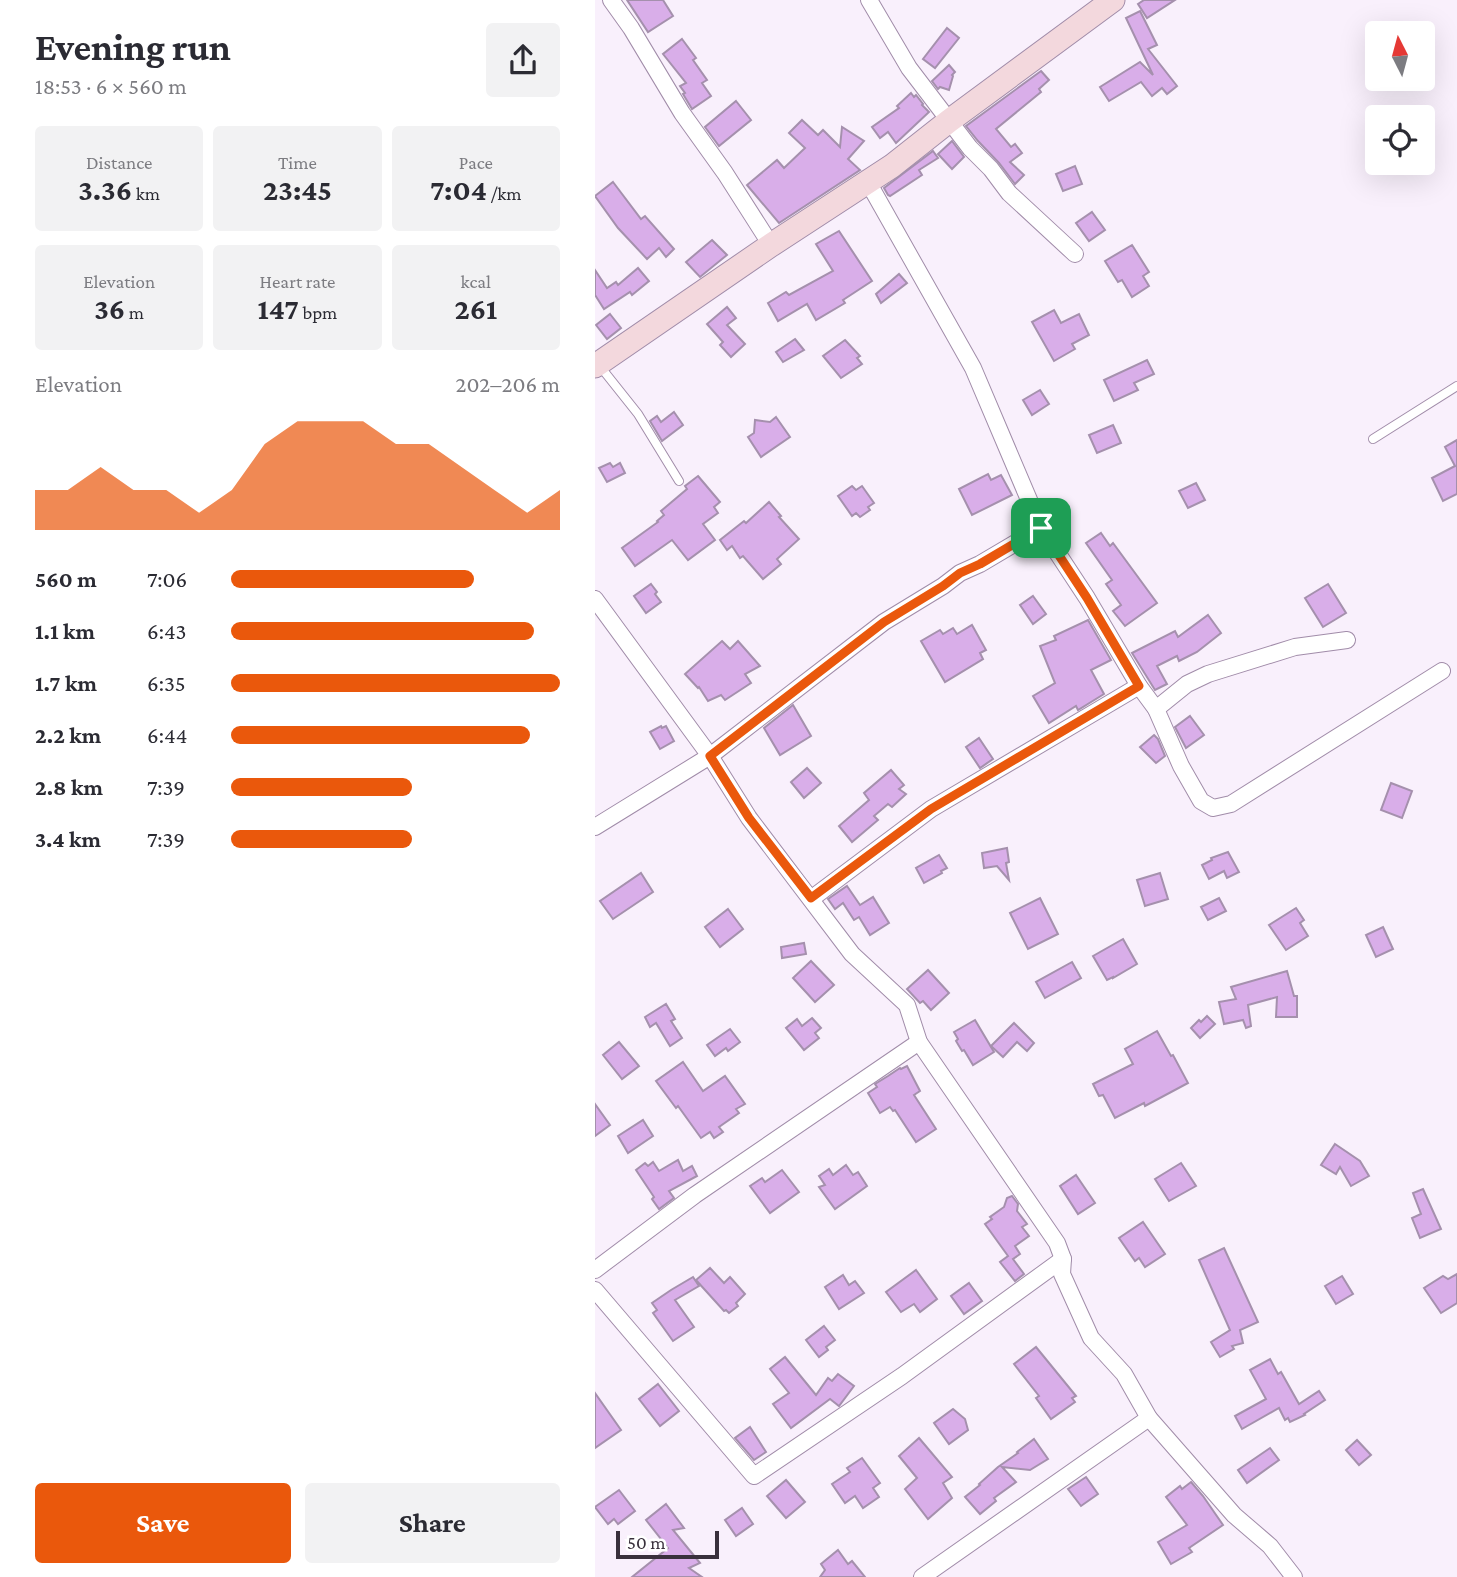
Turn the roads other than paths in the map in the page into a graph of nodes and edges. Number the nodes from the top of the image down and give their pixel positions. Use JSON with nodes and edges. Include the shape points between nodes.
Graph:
{"nodes":[{"id":1,"x":611,"y":0,"type":"edge"},
{"id":2,"x":869,"y":0,"type":"edge"},
{"id":3,"x":1114,"y":0,"type":"edge"},
{"id":4,"x":949,"y":121,"type":"junction"},
{"id":5,"x":868,"y":182,"type":"junction"},
{"id":6,"x":771,"y":245,"type":"junction"},
{"id":7,"x":1076,"y":254,"type":"dead end"},
{"id":8,"x":597,"y":364,"type":"edge"},
{"id":9,"x":1457,"y":386,"type":"edge"},
{"id":10,"x":1373,"y":439,"type":"dead end"},
{"id":11,"x":678,"y":481,"type":"dead end"},
{"id":12,"x":1041,"y":528,"type":"junction"},
{"id":13,"x":595,"y":599,"type":"edge"},
{"id":14,"x":1347,"y":640,"type":"dead end"},
{"id":15,"x":1442,"y":671,"type":"dead end"},
{"id":16,"x":1139,"y":686,"type":"junction"},
{"id":17,"x":1156,"y":709,"type":"junction"},
{"id":18,"x":710,"y":756,"type":"junction"},
{"id":19,"x":595,"y":827,"type":"edge"},
{"id":20,"x":811,"y":898,"type":"junction"},
{"id":21,"x":919,"y":1042,"type":"junction"},
{"id":22,"x":1063,"y":1259,"type":"junction"},
{"id":23,"x":595,"y":1270,"type":"edge"},
{"id":24,"x":595,"y":1290,"type":"edge"},
{"id":25,"x":1149,"y":1418,"type":"junction"},
{"id":26,"x":922,"y":1577,"type":"edge"},
{"id":27,"x":1294,"y":1577,"type":"edge"}],
"edges":[{"from":1,"to":6,"type":"street"},
{"from":2,"to":4,"type":"street","via":[[909,68]]},
{"from":3,"to":4,"type":"main road"},
{"from":4,"to":5,"type":"main road"},
{"from":4,"to":7,"type":"street","via":[[1009,193]]},
{"from":5,"to":6,"type":"main road"},
{"from":5,"to":12,"type":"street","via":[[973,369]]},
{"from":6,"to":8,"type":"main road"},
{"from":8,"to":11,"type":"lane","via":[[638,414]]},
{"from":9,"to":10,"type":"lane"},
{"from":12,"to":16,"type":"street"},
{"from":12,"to":18,"type":"street","via":[[884,622]]},
{"from":13,"to":18,"type":"street"},
{"from":14,"to":17,"type":"street","via":[[1296,647],[1207,674]]},
{"from":15,"to":17,"type":"street","via":[[1231,804],[1213,808],[1201,801]]},
{"from":16,"to":17,"type":"street"},
{"from":16,"to":20,"type":"street","via":[[931,809]]},
{"from":18,"to":19,"type":"street"},
{"from":18,"to":20,"type":"street","via":[[749,818]]},
{"from":20,"to":21,"type":"street","via":[[852,954],[907,1004]]},
{"from":21,"to":22,"type":"street","via":[[1057,1243]]},
{"from":21,"to":23,"type":"street","via":[[695,1195]]},
{"from":22,"to":24,"type":"street","via":[[754,1476]]},
{"from":22,"to":25,"type":"street","via":[[1062,1274],[1091,1338],[1124,1374]]},
{"from":25,"to":26,"type":"street"},
{"from":25,"to":27,"type":"street"}]}
